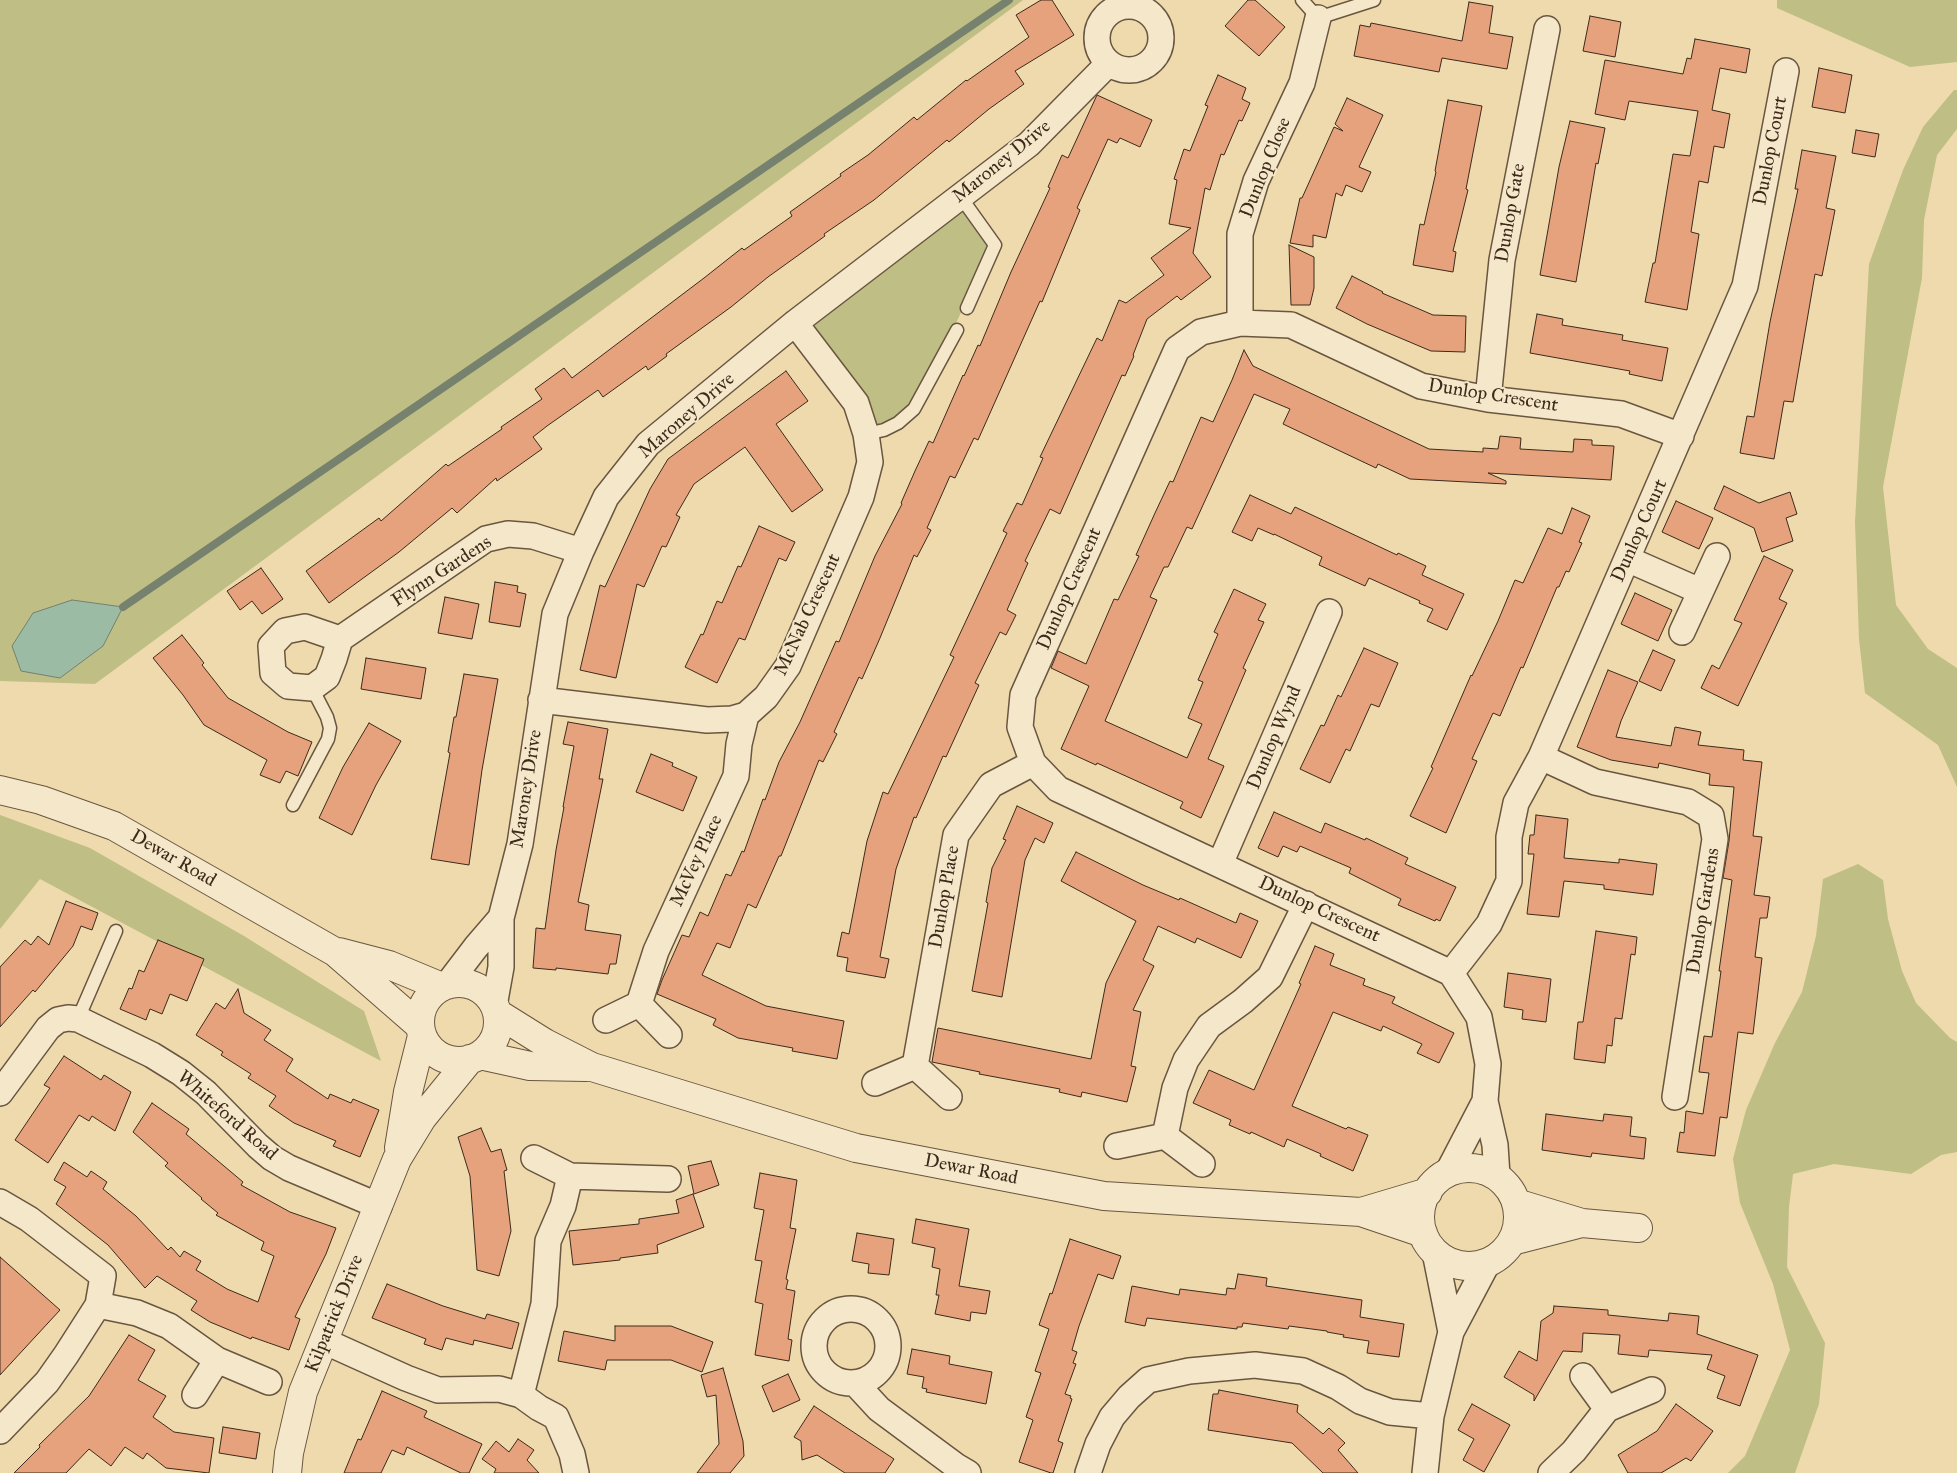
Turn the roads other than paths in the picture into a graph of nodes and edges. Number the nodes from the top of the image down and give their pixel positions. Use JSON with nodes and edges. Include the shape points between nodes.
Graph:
{"nodes":[{"id":1,"x":1374,"y":0,"type":"edge"},
{"id":2,"x":1310,"y":9,"type":"edge"},
{"id":3,"x":1547,"y":30,"type":"dead end"},
{"id":4,"x":1109,"y":63,"type":"dead end"},
{"id":5,"x":1786,"y":71,"type":"dead end"},
{"id":6,"x":960,"y":196,"type":"junction"},
{"id":7,"x":967,"y":308,"type":"dead end"},
{"id":8,"x":795,"y":323,"type":"junction"},
{"id":9,"x":1240,"y":323,"type":"junction"},
{"id":10,"x":957,"y":330,"type":"dead end"},
{"id":11,"x":1488,"y":399,"type":"junction"},
{"id":12,"x":866,"y":434,"type":"junction"},
{"id":13,"x":1681,"y":436,"type":"junction"},
{"id":14,"x":580,"y":552,"type":"junction"},
{"id":15,"x":1717,"y":556,"type":"dead end"},
{"id":16,"x":1627,"y":559,"type":"junction"},
{"id":17,"x":1700,"y":591,"type":"junction"},
{"id":18,"x":1329,"y":612,"type":"dead end"},
{"id":19,"x":1682,"y":632,"type":"dead end"},
{"id":20,"x":340,"y":639,"type":"junction"},
{"id":21,"x":312,"y":688,"type":"junction"},
{"id":22,"x":541,"y":700,"type":"junction"},
{"id":23,"x":746,"y":715,"type":"junction"},
{"id":24,"x":1541,"y":757,"type":"junction"},
{"id":25,"x":1033,"y":763,"type":"junction"},
{"id":26,"x":0,"y":790,"type":"edge"},
{"id":27,"x":293,"y":805,"type":"dead end"},
{"id":28,"x":1220,"y":864,"type":"junction"},
{"id":29,"x":1306,"y":904,"type":"junction"},
{"id":30,"x":502,"y":918,"type":"junction"},
{"id":31,"x":116,"y":931,"type":"dead end"},
{"id":32,"x":335,"y":952,"type":"junction"},
{"id":33,"x":1451,"y":973,"type":"junction"},
{"id":34,"x":444,"y":986,"type":"junction"},
{"id":35,"x":639,"y":1004,"type":"junction"},
{"id":36,"x":495,"y":1010,"type":"junction"},
{"id":37,"x":78,"y":1019,"type":"junction"},
{"id":38,"x":606,"y":1020,"type":"dead end"},
{"id":39,"x":421,"y":1031,"type":"junction"},
{"id":40,"x":669,"y":1035,"type":"dead end"},
{"id":41,"x":475,"y":1057,"type":"junction"},
{"id":42,"x":915,"y":1066,"type":"junction"},
{"id":43,"x":592,"y":1067,"type":"junction"},
{"id":44,"x":875,"y":1083,"type":"dead end"},
{"id":45,"x":0,"y":1094,"type":"edge"},
{"id":46,"x":1675,"y":1097,"type":"dead end"},
{"id":47,"x":949,"y":1098,"type":"dead end"},
{"id":48,"x":1485,"y":1101,"type":"junction"},
{"id":49,"x":1165,"y":1136,"type":"junction"},
{"id":50,"x":1117,"y":1146,"type":"dead end"},
{"id":51,"x":534,"y":1158,"type":"dead end"},
{"id":52,"x":397,"y":1159,"type":"junction"},
{"id":53,"x":1202,"y":1164,"type":"dead end"},
{"id":54,"x":1448,"y":1172,"type":"junction"},
{"id":55,"x":570,"y":1176,"type":"junction"},
{"id":56,"x":1497,"y":1176,"type":"junction"},
{"id":57,"x":668,"y":1178,"type":"dead end"},
{"id":58,"x":1428,"y":1192,"type":"junction"},
{"id":59,"x":0,"y":1202,"type":"edge"},
{"id":60,"x":1516,"y":1203,"type":"junction"},
{"id":61,"x":379,"y":1206,"type":"junction"},
{"id":62,"x":1360,"y":1212,"type":"junction"},
{"id":63,"x":1582,"y":1223,"type":"junction"},
{"id":64,"x":1638,"y":1228,"type":"dead end"},
{"id":65,"x":1512,"y":1241,"type":"junction"},
{"id":66,"x":1429,"y":1242,"type":"junction"},
{"id":67,"x":1488,"y":1262,"type":"junction"},
{"id":68,"x":98,"y":1305,"type":"junction"},
{"id":69,"x":1451,"y":1332,"type":"junction"},
{"id":70,"x":324,"y":1342,"type":"junction"},
{"id":71,"x":217,"y":1360,"type":"junction"},
{"id":72,"x":1583,"y":1376,"type":"dead end"},
{"id":73,"x":269,"y":1382,"type":"dead end"},
{"id":74,"x":855,"y":1383,"type":"dead end"},
{"id":75,"x":1652,"y":1390,"type":"dead end"},
{"id":76,"x":521,"y":1394,"type":"junction"},
{"id":77,"x":195,"y":1395,"type":"dead end"},
{"id":78,"x":1608,"y":1410,"type":"junction"},
{"id":79,"x":1431,"y":1416,"type":"junction"},
{"id":80,"x":0,"y":1431,"type":"edge"},
{"id":81,"x":287,"y":1473,"type":"edge"},
{"id":82,"x":576,"y":1473,"type":"edge"},
{"id":83,"x":968,"y":1473,"type":"edge"},
{"id":84,"x":1088,"y":1473,"type":"edge"},
{"id":85,"x":1425,"y":1473,"type":"edge"},
{"id":86,"x":1551,"y":1473,"type":"edge"}],
"edges":[{"from":1,"to":2,"type":"lane"},
{"from":2,"to":9,"type":"street","name":"Dunlop Close","via":[[1302,83],[1256,181],[1240,234]]},
{"from":3,"to":11,"type":"street","name":"Dunlop Gate","via":[[1502,260]]},
{"from":4,"to":6,"type":"street","name":"Maroney Drive","via":[[1029,144]]},
{"from":5,"to":13,"type":"street","name":"Dunlop Court","via":[[1745,286]]},
{"from":6,"to":7,"type":"lane","via":[[995,245]]},
{"from":6,"to":8,"type":"street","name":"Maroney Drive"},
{"from":8,"to":12,"type":"street","name":"McNab Crescent","via":[[856,403]]},
{"from":8,"to":14,"type":"street","name":"Maroney Drive","via":[[648,444],[606,497]]},
{"from":9,"to":11,"type":"street","name":"Dunlop Crescent","via":[[1291,325],[1421,386]]},
{"from":9,"to":25,"type":"street","name":"Dunlop Crescent","via":[[1201,332],[1177,349],[1023,695],[1020,727]]},
{"from":10,"to":12,"type":"lane","via":[[914,409],[898,423]]},
{"from":11,"to":13,"type":"street","name":"Dunlop Crescent","via":[[1621,414]]},
{"from":12,"to":23,"type":"street","name":"McNab Crescent","via":[[870,462],[861,497],[788,666],[766,697]]},
{"from":13,"to":16,"type":"street","name":"Dunlop Court"},
{"from":14,"to":20,"type":"street","name":"Flynn Gardens","via":[[533,536],[508,534],[486,539]]},
{"from":14,"to":22,"type":"street","name":"Maroney Drive","via":[[555,614]]},
{"from":15,"to":17,"type":"street"},
{"from":16,"to":17,"type":"street"},
{"from":16,"to":24,"type":"street","name":"Dunlop Court"},
{"from":17,"to":19,"type":"street"},
{"from":18,"to":28,"type":"street","name":"Dunlop Wynd"},
{"from":20,"to":21,"type":"street","via":[[327,677]]},
{"from":20,"to":21,"type":"street","via":[[305,627],[285,631],[271,646],[272,673],[288,686]]},
{"from":21,"to":27,"type":"lane","via":[[330,728],[328,739]]},
{"from":22,"to":23,"type":"street","via":[[708,720]]},
{"from":22,"to":30,"type":"street","name":"Maroney Drive","via":[[520,844]]},
{"from":23,"to":35,"type":"street","name":"McVey Place","via":[[736,776],[656,952]]},
{"from":24,"to":33,"type":"street","name":"Dunlop Court","via":[[1516,803],[1509,837],[1509,882],[1489,924]]},
{"from":24,"to":46,"type":"street","name":"Dunlop Gardens","via":[[1595,782],[1688,802],[1711,816],[1715,839]]},
{"from":25,"to":28,"type":"street","name":"Dunlop Crescent","via":[[1058,789]]},
{"from":25,"to":42,"type":"street","name":"Dunlop Place","via":[[991,785],[956,835]]},
{"from":26,"to":32,"type":"street","name":"Dewar Road","via":[[41,800],[114,826]]},
{"from":28,"to":29,"type":"street","name":"Dunlop Crescent"},
{"from":29,"to":33,"type":"street","name":"Dunlop Crescent"},
{"from":29,"to":49,"type":"street","via":[[1270,977],[1209,1026],[1186,1060],[1175,1088]]},
{"from":30,"to":34,"type":"street","name":"Maroney Drive"},
{"from":30,"to":36,"type":"street","name":"Maroney Drive","via":[[501,967]]},
{"from":31,"to":37,"type":"lane"},
{"from":32,"to":34,"type":"street","name":"Dewar Road","via":[[389,965]]},
{"from":32,"to":39,"type":"street","name":"Dewar Road"},
{"from":33,"to":48,"type":"street","via":[[1479,1017],[1488,1064]]},
{"from":34,"to":36,"type":"street","via":[[459,983],[472,986],[483,992]]},
{"from":34,"to":39,"type":"street","via":[[435,991],[424,1005]]},
{"from":35,"to":38,"type":"street"},
{"from":35,"to":40,"type":"street"},
{"from":36,"to":41,"type":"street","via":[[497,1026],[494,1038],[488,1048]]},
{"from":36,"to":43,"type":"street","name":"Dewar Road","via":[[546,1043]]},
{"from":37,"to":45,"type":"street","via":[[58,1020],[48,1028]]},
{"from":37,"to":61,"type":"street","name":"Whiteford Road","via":[[181,1073],[272,1158]]},
{"from":39,"to":41,"type":"street","via":[[428,1046],[437,1054],[458,1061]]},
{"from":39,"to":52,"type":"street","name":"Kilpatrick Drive"},
{"from":41,"to":43,"type":"street","name":"Dewar Road","via":[[530,1066]]},
{"from":41,"to":52,"type":"street","name":"Kilpatrick Drive","via":[[422,1118]]},
{"from":42,"to":44,"type":"street"},
{"from":42,"to":47,"type":"street"},
{"from":43,"to":62,"type":"street","name":"Dewar Road","via":[[856,1148],[1094,1194]]},
{"from":48,"to":54,"type":"street"},
{"from":48,"to":56,"type":"street","via":[[1495,1145]]},
{"from":49,"to":50,"type":"street"},
{"from":49,"to":53,"type":"street"},
{"from":51,"to":55,"type":"street"},
{"from":52,"to":61,"type":"street","name":"Kilpatrick Drive"},
{"from":54,"to":56,"type":"street","via":[[1475,1168]]},
{"from":54,"to":58,"type":"street"},
{"from":55,"to":57,"type":"street"},
{"from":55,"to":76,"type":"street","via":[[563,1206],[548,1241],[544,1304]]},
{"from":56,"to":60,"type":"street","via":[[1509,1188]]},
{"from":58,"to":62,"type":"street","name":"Dewar Road"},
{"from":58,"to":66,"type":"street","via":[[1420,1216]]},
{"from":59,"to":68,"type":"street","via":[[29,1219],[102,1276]]},
{"from":60,"to":63,"type":"street"},
{"from":60,"to":65,"type":"street","via":[[1518,1221]]},
{"from":61,"to":70,"type":"street","name":"Kilpatrick Drive"},
{"from":62,"to":66,"type":"street","name":"Dewar Road"},
{"from":63,"to":64,"type":"street"},
{"from":63,"to":65,"type":"street"},
{"from":65,"to":67,"type":"street"},
{"from":66,"to":67,"type":"street","via":[[1448,1261],[1464,1266]]},
{"from":66,"to":69,"type":"street"},
{"from":67,"to":69,"type":"street"},
{"from":68,"to":71,"type":"street","via":[[137,1313],[169,1326]]},
{"from":68,"to":80,"type":"street","via":[[47,1382]]},
{"from":69,"to":79,"type":"street"},
{"from":70,"to":76,"type":"street","via":[[438,1390],[499,1389]]},
{"from":70,"to":81,"type":"street","name":"Kilpatrick Drive","via":[[303,1392]]},
{"from":71,"to":73,"type":"street"},
{"from":71,"to":77,"type":"street"},
{"from":72,"to":78,"type":"street"},
{"from":74,"to":83,"type":"street","via":[[879,1409]]},
{"from":75,"to":78,"type":"street"},
{"from":76,"to":82,"type":"street","via":[[556,1418],[572,1454]]},
{"from":78,"to":86,"type":"street"},
{"from":79,"to":84,"type":"street","via":[[1390,1412],[1360,1401],[1303,1371],[1255,1365],[1189,1371],[1148,1380],[1129,1397],[1112,1417]]},
{"from":79,"to":85,"type":"street"}]}
